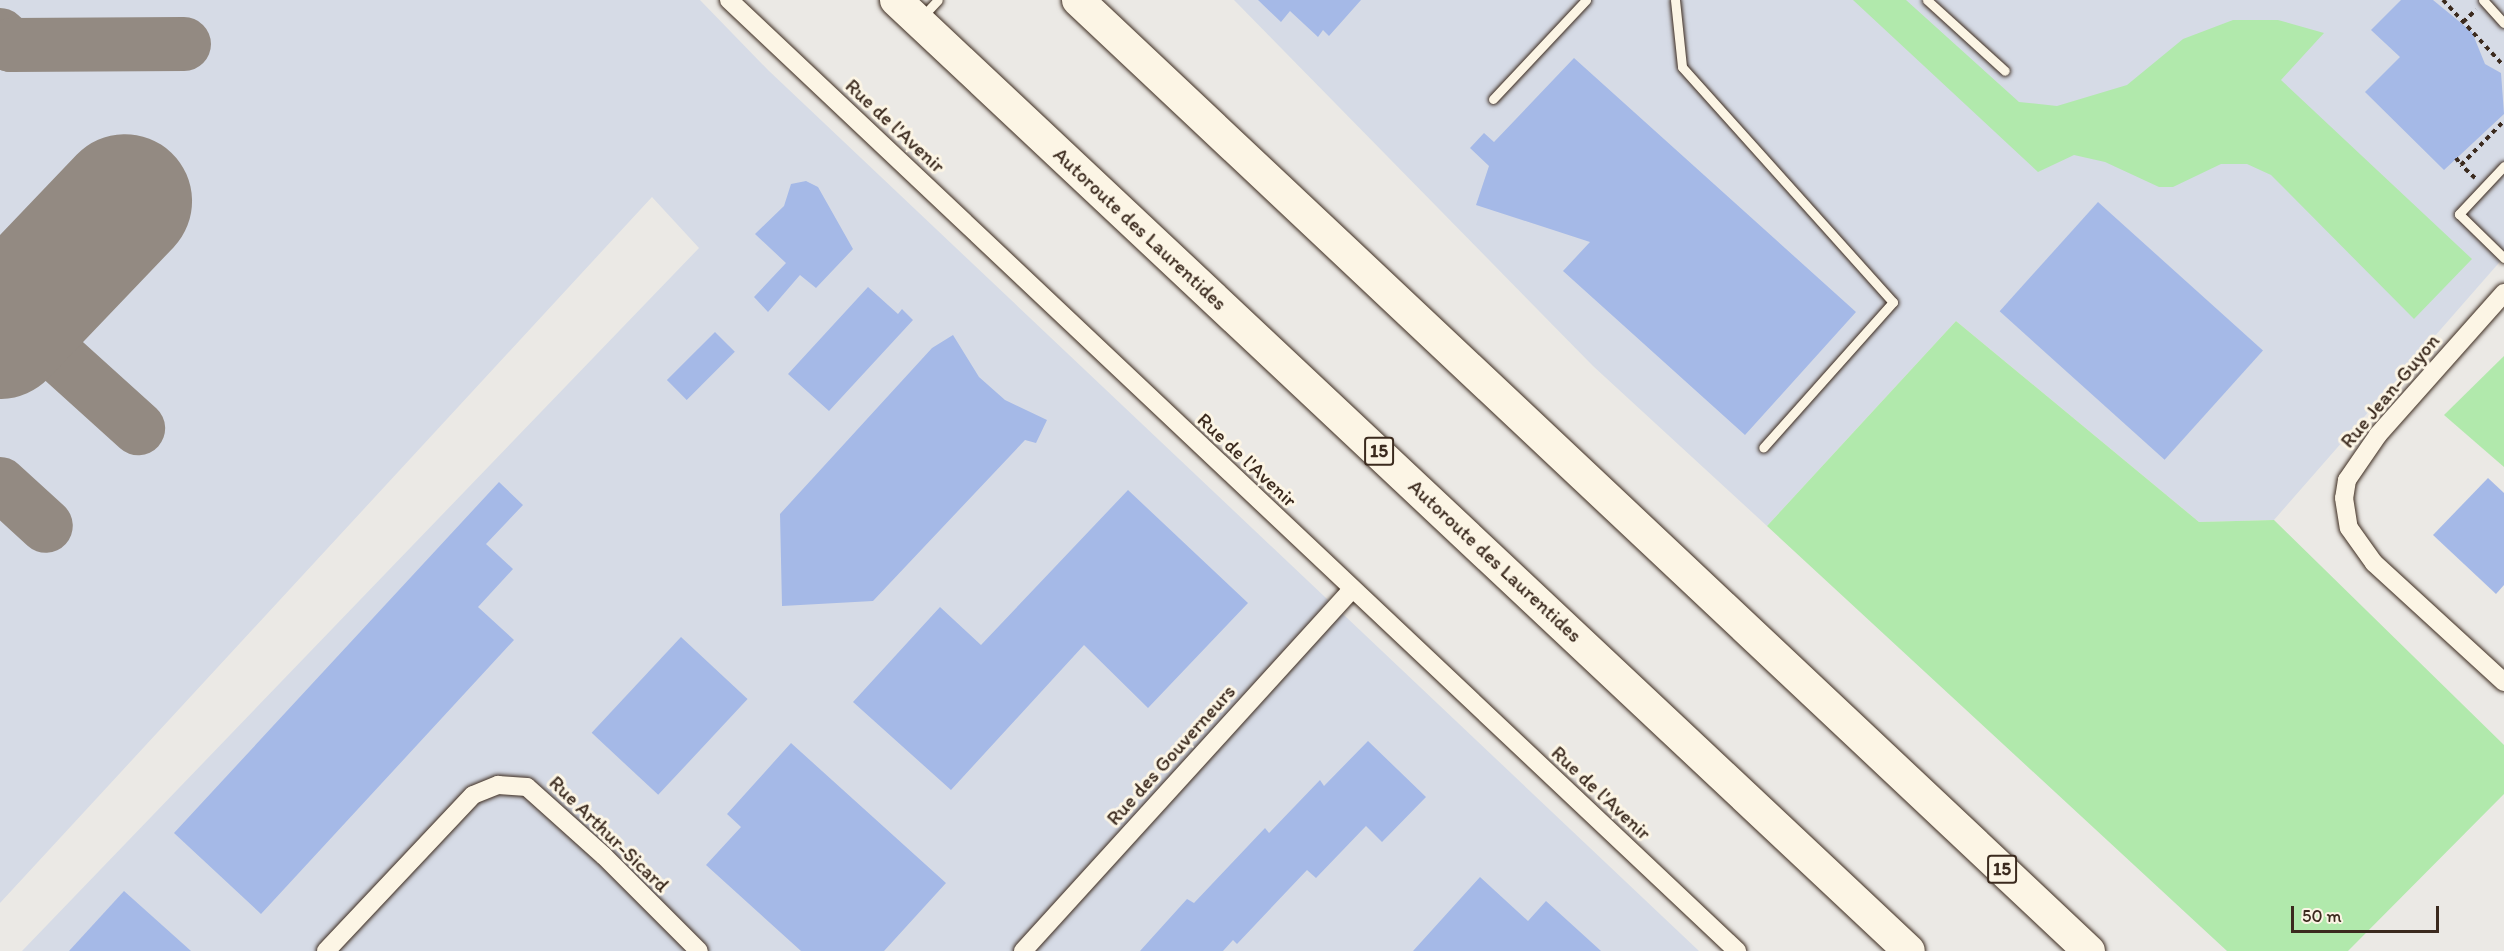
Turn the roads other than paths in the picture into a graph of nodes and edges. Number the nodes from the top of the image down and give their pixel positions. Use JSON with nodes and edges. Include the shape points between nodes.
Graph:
{"nodes":[{"id":1,"x":729,"y":0,"type":"edge"},
{"id":2,"x":1077,"y":0,"type":"edge"},
{"id":3,"x":1586,"y":0,"type":"edge"},
{"id":4,"x":1675,"y":0,"type":"edge"},
{"id":5,"x":1927,"y":0,"type":"edge"},
{"id":6,"x":2483,"y":0,"type":"edge"},
{"id":7,"x":917,"y":7,"type":"edge"},
{"id":8,"x":2504,"y":23,"type":"edge"},
{"id":9,"x":2005,"y":71,"type":"dead end"},
{"id":10,"x":1493,"y":99,"type":"dead end"},
{"id":11,"x":2504,"y":166,"type":"edge"},
{"id":12,"x":2504,"y":258,"type":"edge"},
{"id":13,"x":2504,"y":293,"type":"edge"},
{"id":14,"x":1763,"y":448,"type":"dead end"},
{"id":15,"x":1352,"y":590,"type":"junction"},
{"id":16,"x":2504,"y":682,"type":"edge"},
{"id":17,"x":326,"y":951,"type":"edge"},
{"id":18,"x":699,"y":951,"type":"edge"},
{"id":19,"x":1023,"y":951,"type":"edge"},
{"id":20,"x":1737,"y":951,"type":"edge"},
{"id":21,"x":1909,"y":951,"type":"edge"},
{"id":22,"x":2089,"y":951,"type":"edge"}],
"edges":[{"from":1,"to":15,"type":"street","name":"Rue de l'Avenir"},
{"from":2,"to":22,"type":"highway","number":"15"},
{"from":3,"to":10,"type":"lane"},
{"from":4,"to":14,"type":"lane","via":[[1682,67],[1893,302]]},
{"from":5,"to":9,"type":"lane"},
{"from":6,"to":8,"type":"lane"},
{"from":7,"to":21,"type":"highway","name":"Autoroute des Laurentides","number":"15"},
{"from":11,"to":12,"type":"lane","via":[[2458,214]]},
{"from":13,"to":16,"type":"street","name":"Rue Jean-Guyon","via":[[2378,435],[2348,480],[2344,498],[2349,528],[2374,562]]},
{"from":15,"to":19,"type":"street","name":"Rue des Gouverneurs"},
{"from":15,"to":20,"type":"street","name":"Rue de l'Avenir"},
{"from":17,"to":18,"type":"street","name":"Rue Arthur-Sicard","via":[[472,795],[498,785],[527,787],[604,856]]}]}
